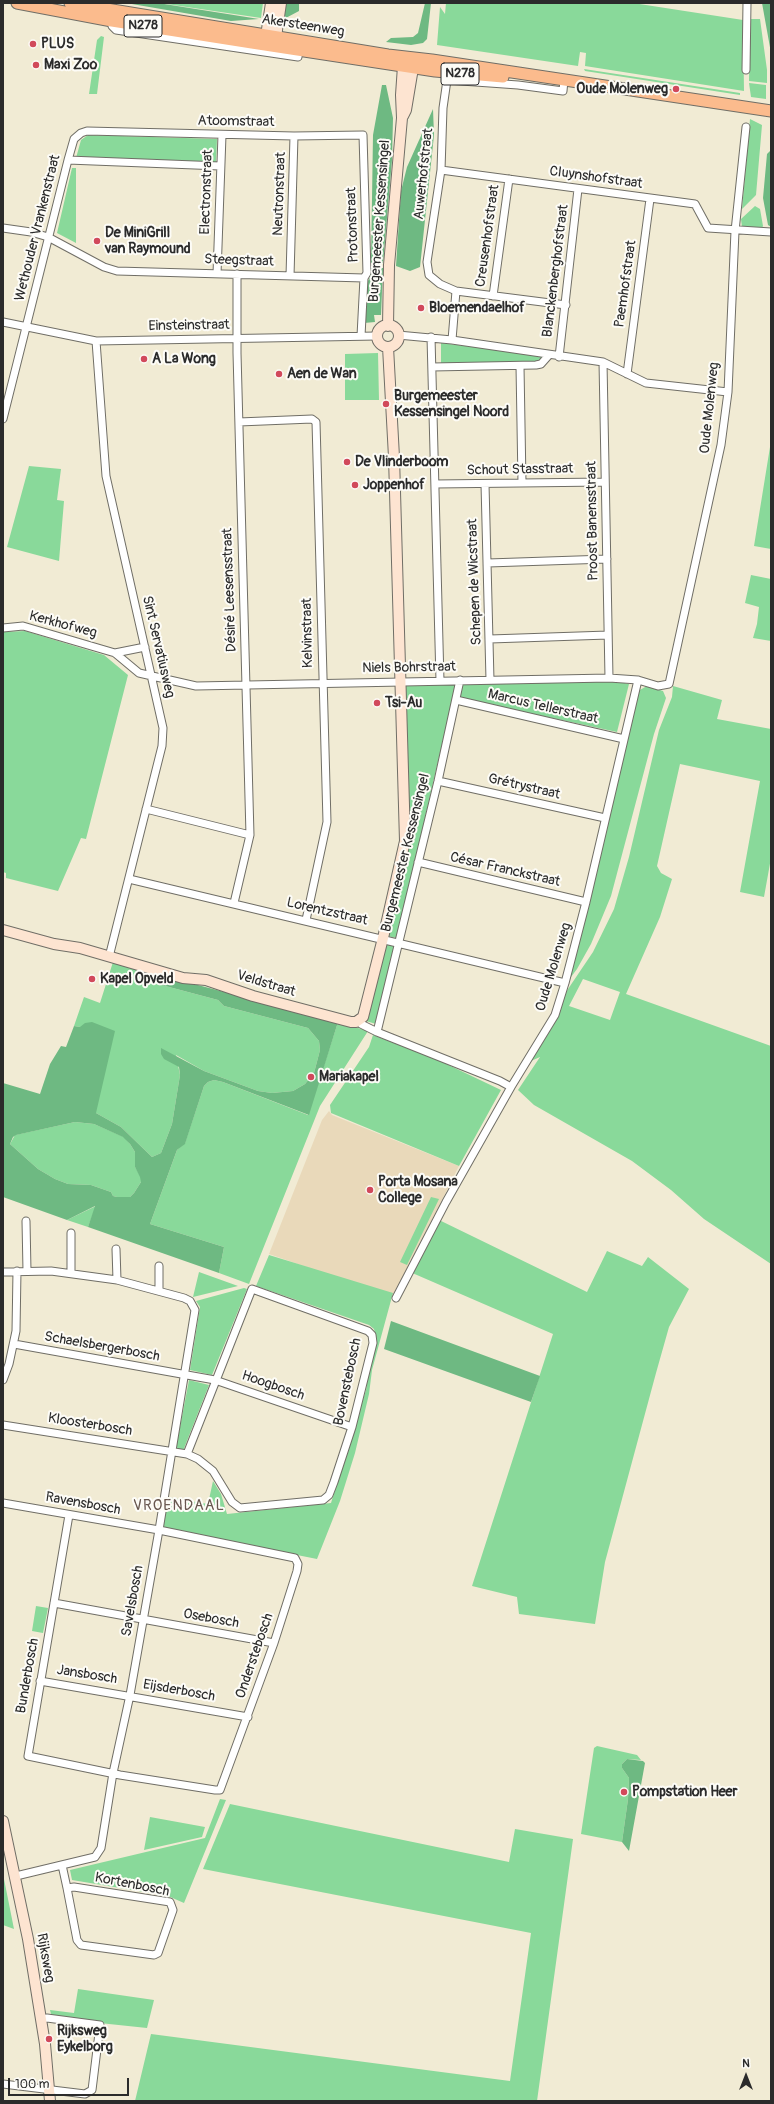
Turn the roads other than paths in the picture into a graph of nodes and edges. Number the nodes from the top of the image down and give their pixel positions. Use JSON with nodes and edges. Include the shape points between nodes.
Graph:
{"nodes":[{"id":1,"x":17,"y":3,"type":"edge"},
{"id":2,"x":70,"y":3,"type":"edge"},
{"id":3,"x":271,"y":3,"type":"edge"},
{"id":4,"x":280,"y":3,"type":"edge"},
{"id":5,"x":747,"y":3,"type":"edge"},
{"id":6,"x":113,"y":16,"type":"junction"},
{"id":7,"x":270,"y":39,"type":"junction"},
{"id":8,"x":299,"y":50,"type":"junction"},
{"id":9,"x":409,"y":64,"type":"junction"},
{"id":10,"x":746,"y":70,"type":"dead end"},
{"id":11,"x":532,"y":76,"type":"junction"},
{"id":12,"x":466,"y":78,"type":"junction"},
{"id":13,"x":447,"y":80,"type":"joint"},
{"id":14,"x":564,"y":80,"type":"junction"},
{"id":15,"x":771,"y":111,"type":"edge"},
{"id":16,"x":746,"y":127,"type":"dead end"},
{"id":17,"x":108,"y":132,"type":"joint"},
{"id":18,"x":222,"y":135,"type":"junction"},
{"id":19,"x":363,"y":135,"type":"joint"},
{"id":20,"x":294,"y":136,"type":"junction"},
{"id":21,"x":68,"y":160,"type":"junction"},
{"id":22,"x":220,"y":166,"type":"junction"},
{"id":23,"x":441,"y":170,"type":"junction"},
{"id":24,"x":509,"y":179,"type":"junction"},
{"id":25,"x":578,"y":189,"type":"junction"},
{"id":26,"x":650,"y":199,"type":"junction"},
{"id":27,"x":3,"y":228,"type":"edge"},
{"id":28,"x":735,"y":231,"type":"junction"},
{"id":29,"x":771,"y":232,"type":"edge"},
{"id":30,"x":48,"y":237,"type":"junction"},
{"id":31,"x":217,"y":274,"type":"junction"},
{"id":32,"x":237,"y":274,"type":"junction"},
{"id":33,"x":290,"y":276,"type":"junction"},
{"id":34,"x":364,"y":278,"type":"junction"},
{"id":35,"x":456,"y":291,"type":"junction"},
{"id":36,"x":493,"y":296,"type":"junction"},
{"id":37,"x":566,"y":305,"type":"junction"},
{"id":38,"x":3,"y":322,"type":"edge"},
{"id":39,"x":388,"y":326,"type":"junction"},
{"id":40,"x":26,"y":327,"type":"junction"},
{"id":41,"x":398,"y":335,"type":"junction"},
{"id":42,"x":361,"y":336,"type":"junction"},
{"id":43,"x":377,"y":336,"type":"junction"},
{"id":44,"x":236,"y":338,"type":"junction"},
{"id":45,"x":431,"y":338,"type":"junction"},
{"id":46,"x":452,"y":340,"type":"junction"},
{"id":47,"x":96,"y":341,"type":"junction"},
{"id":48,"x":388,"y":347,"type":"junction"},
{"id":49,"x":549,"y":355,"type":"junction"},
{"id":50,"x":559,"y":356,"type":"junction"},
{"id":51,"x":603,"y":362,"type":"junction"},
{"id":52,"x":520,"y":366,"type":"junction"},
{"id":53,"x":432,"y":367,"type":"junction"},
{"id":54,"x":627,"y":374,"type":"junction"},
{"id":55,"x":728,"y":392,"type":"junction"},
{"id":56,"x":3,"y":419,"type":"edge"},
{"id":57,"x":238,"y":422,"type":"junction"},
{"id":58,"x":605,"y":482,"type":"junction"},
{"id":59,"x":522,"y":483,"type":"junction"},
{"id":60,"x":435,"y":484,"type":"junction"},
{"id":61,"x":485,"y":484,"type":"junction"},
{"id":62,"x":607,"y":559,"type":"junction"},
{"id":63,"x":488,"y":563,"type":"junction"},
{"id":64,"x":3,"y":628,"type":"edge"},
{"id":65,"x":608,"y":635,"type":"junction"},
{"id":66,"x":490,"y":639,"type":"junction"},
{"id":67,"x":144,"y":647,"type":"junction"},
{"id":68,"x":115,"y":653,"type":"junction"},
{"id":69,"x":153,"y":676,"type":"junction"},
{"id":70,"x":609,"y":678,"type":"junction"},
{"id":71,"x":460,"y":680,"type":"junction"},
{"id":72,"x":490,"y":680,"type":"junction"},
{"id":73,"x":638,"y":680,"type":"junction"},
{"id":74,"x":440,"y":681,"type":"junction"},
{"id":75,"x":400,"y":682,"type":"junction"},
{"id":76,"x":322,"y":683,"type":"junction"},
{"id":77,"x":245,"y":684,"type":"junction"},
{"id":78,"x":667,"y":685,"type":"joint"},
{"id":79,"x":456,"y":700,"type":"junction"},
{"id":80,"x":624,"y":739,"type":"junction"},
{"id":81,"x":438,"y":781,"type":"junction"},
{"id":82,"x":146,"y":809,"type":"junction"},
{"id":83,"x":605,"y":818,"type":"junction"},
{"id":84,"x":250,"y":835,"type":"junction"},
{"id":85,"x":418,"y":862,"type":"junction"},
{"id":86,"x":129,"y":879,"type":"junction"},
{"id":87,"x":586,"y":902,"type":"junction"},
{"id":88,"x":234,"y":903,"type":"junction"},
{"id":89,"x":306,"y":920,"type":"junction"},
{"id":90,"x":3,"y":930,"type":"edge"},
{"id":91,"x":383,"y":938,"type":"junction"},
{"id":92,"x":399,"y":942,"type":"junction"},
{"id":93,"x":109,"y":956,"type":"junction"},
{"id":94,"x":565,"y":983,"type":"junction"},
{"id":95,"x":358,"y":1021,"type":"junction"},
{"id":96,"x":377,"y":1032,"type":"junction"},
{"id":97,"x":511,"y":1087,"type":"junction"},
{"id":98,"x":26,"y":1221,"type":"dead end"},
{"id":99,"x":71,"y":1233,"type":"dead end"},
{"id":100,"x":116,"y":1249,"type":"dead end"},
{"id":101,"x":158,"y":1266,"type":"dead end"},
{"id":102,"x":17,"y":1271,"type":"junction"},
{"id":103,"x":27,"y":1271,"type":"junction"},
{"id":104,"x":3,"y":1272,"type":"edge"},
{"id":105,"x":71,"y":1273,"type":"junction"},
{"id":106,"x":117,"y":1280,"type":"junction"},
{"id":107,"x":159,"y":1290,"type":"junction"},
{"id":108,"x":396,"y":1298,"type":"dead end"},
{"id":109,"x":14,"y":1344,"type":"junction"},
{"id":110,"x":185,"y":1375,"type":"junction"},
{"id":111,"x":3,"y":1380,"type":"edge"},
{"id":112,"x":215,"y":1380,"type":"junction"},
{"id":113,"x":3,"y":1425,"type":"edge"},
{"id":114,"x":352,"y":1427,"type":"junction"},
{"id":115,"x":172,"y":1451,"type":"junction"},
{"id":116,"x":187,"y":1454,"type":"junction"},
{"id":117,"x":3,"y":1503,"type":"edge"},
{"id":118,"x":69,"y":1515,"type":"junction"},
{"id":119,"x":159,"y":1530,"type":"junction"},
{"id":120,"x":54,"y":1603,"type":"junction"},
{"id":121,"x":143,"y":1620,"type":"junction"},
{"id":122,"x":274,"y":1643,"type":"junction"},
{"id":123,"x":40,"y":1681,"type":"junction"},
{"id":124,"x":130,"y":1696,"type":"junction"},
{"id":125,"x":248,"y":1717,"type":"junction"},
{"id":126,"x":113,"y":1773,"type":"junction"},
{"id":127,"x":3,"y":1821,"type":"edge"},
{"id":128,"x":62,"y":1865,"type":"junction"},
{"id":129,"x":16,"y":1876,"type":"junction"},
{"id":130,"x":67,"y":1888,"type":"junction"},
{"id":131,"x":41,"y":2019,"type":"junction"},
{"id":132,"x":3,"y":2084,"type":"edge"},
{"id":133,"x":50,"y":2089,"type":"junction"},
{"id":134,"x":50,"y":2101,"type":"edge"}],
"edges":[{"from":1,"to":6,"type":"main road","name":"Akersteenweg","number":"N278"},
{"from":2,"to":6,"type":"main road","name":"Akersteenweg","number":"N278"},
{"from":3,"to":7,"type":"street"},
{"from":4,"to":7,"type":"street"},
{"from":5,"to":10,"type":"street"},
{"from":6,"to":7,"type":"main road","name":"Akersteenweg","number":"N278"},
{"from":6,"to":8,"type":"street","name":"Akersteenweg","via":[[112,28],[120,30],[298,57]]},
{"from":7,"to":8,"type":"main road","name":"Akersteenweg","number":"N278"},
{"from":7,"to":9,"type":"main road","name":"Akersteenweg","number":"N278"},
{"from":8,"to":9,"type":"main road","name":"Akersteenweg","number":"N278"},
{"from":9,"to":11,"type":"main road","name":"Akersteenweg","number":"N278"},
{"from":9,"to":12,"type":"main road","name":"Akersteenweg","number":"N278"},
{"from":9,"to":39,"type":"street","name":"Burgemeester Kessensingel","via":[[400,109],[402,118],[389,272]]},
{"from":11,"to":12,"type":"main road","name":"Akersteenweg","number":"N278"},
{"from":11,"to":14,"type":"main road","name":"Akersteenweg","number":"N278"},
{"from":12,"to":13,"type":"street","name":"Akersteenweg"},
{"from":12,"to":14,"type":"street","name":"Akersteenweg","via":[[563,91]]},
{"from":13,"to":23,"type":"street","name":"Auwerhofstraat","via":[[443,108]]},
{"from":14,"to":15,"type":"main road","name":"Akersteenweg","number":"N278"},
{"from":16,"to":28,"type":"street","name":"Oude Molenweg"},
{"from":17,"to":18,"type":"street","name":"Atoomstraat"},
{"from":17,"to":21,"type":"street","name":"Wethouder Vrankenstraat","via":[[82,133]]},
{"from":18,"to":20,"type":"street","name":"Atoomstraat"},
{"from":18,"to":22,"type":"street","name":"Electronstraat"},
{"from":19,"to":20,"type":"street","name":"Atoomstraat"},
{"from":19,"to":34,"type":"street","name":"Protonstraat","via":[[367,273]]},
{"from":20,"to":33,"type":"street","name":"Neutronstraat"},
{"from":21,"to":22,"type":"street"},
{"from":21,"to":30,"type":"street","name":"Wethouder Vrankenstraat"},
{"from":22,"to":31,"type":"street","name":"Electronstraat"},
{"from":23,"to":24,"type":"street","name":"Cluynshofstraat"},
{"from":23,"to":35,"type":"street","name":"Auwerhofstraat","via":[[427,270],[440,284]]},
{"from":24,"to":25,"type":"street","name":"Cluynshofstraat"},
{"from":24,"to":36,"type":"street","name":"Creusenhofstraat"},
{"from":25,"to":26,"type":"street","name":"Cluynshofstraat"},
{"from":25,"to":37,"type":"street","name":"Blanckenberghofstraat"},
{"from":26,"to":28,"type":"street","name":"Cluynshofstraat","via":[[694,204],[708,228]]},
{"from":26,"to":54,"type":"street","name":"Paemhofstraat"},
{"from":27,"to":30,"type":"street","name":"Steegstraat"},
{"from":28,"to":29,"type":"street"},
{"from":28,"to":55,"type":"street","name":"Oude Molenweg"},
{"from":30,"to":31,"type":"street","name":"Steegstraat","via":[[104,267],[117,271]]},
{"from":30,"to":40,"type":"street","name":"Wethouder Vrankenstraat"},
{"from":31,"to":32,"type":"street","name":"Steegstraat"},
{"from":32,"to":33,"type":"street","name":"Steegstraat"},
{"from":32,"to":44,"type":"street","name":"Désiré Leesensstraat"},
{"from":33,"to":34,"type":"street","name":"Steegstraat"},
{"from":34,"to":42,"type":"street","name":"Protonstraat"},
{"from":35,"to":36,"type":"street"},
{"from":35,"to":46,"type":"street"},
{"from":36,"to":37,"type":"street"},
{"from":37,"to":50,"type":"street","name":"Blanckenberghofstraat"},
{"from":38,"to":40,"type":"street","name":"Einsteinstraat"},
{"from":39,"to":41,"type":"street","via":[[395,329]]},
{"from":39,"to":43,"type":"street","via":[[381,328]]},
{"from":40,"to":47,"type":"street","name":"Einsteinstraat"},
{"from":40,"to":56,"type":"street","name":"Wethouder Vrankenstraat"},
{"from":41,"to":45,"type":"street"},
{"from":41,"to":48,"type":"street","via":[[396,343]]},
{"from":42,"to":43,"type":"street","name":"Einsteinstraat"},
{"from":42,"to":44,"type":"street","name":"Einsteinstraat"},
{"from":43,"to":48,"type":"street","via":[[380,344]]},
{"from":44,"to":47,"type":"street","name":"Einsteinstraat"},
{"from":44,"to":57,"type":"street","name":"Désiré Leesensstraat"},
{"from":45,"to":46,"type":"street"},
{"from":45,"to":53,"type":"street"},
{"from":46,"to":49,"type":"street"},
{"from":47,"to":67,"type":"street","name":"Sint Servatiusweg","via":[[106,476]]},
{"from":48,"to":75,"type":"street","name":"Burgemeester Kessensingel","via":[[394,457]]},
{"from":49,"to":50,"type":"street"},
{"from":49,"to":52,"type":"street","via":[[541,364]]},
{"from":50,"to":51,"type":"street"},
{"from":51,"to":54,"type":"street"},
{"from":51,"to":58,"type":"street","name":"Proost Banensstraat"},
{"from":52,"to":53,"type":"street"},
{"from":52,"to":59,"type":"street"},
{"from":53,"to":60,"type":"street"},
{"from":54,"to":55,"type":"street","via":[[646,383]]},
{"from":55,"to":78,"type":"street","name":"Oude Molenweg","via":[[721,445],[671,678]]},
{"from":57,"to":76,"type":"street","name":"Kelvinstraat","via":[[312,419],[316,422]]},
{"from":57,"to":77,"type":"street","name":"Désiré Leesensstraat"},
{"from":58,"to":59,"type":"street","name":"Schout Stasstraat"},
{"from":58,"to":62,"type":"street","name":"Proost Banensstraat"},
{"from":59,"to":61,"type":"street","name":"Schout Stasstraat"},
{"from":60,"to":61,"type":"street","name":"Schout Stasstraat"},
{"from":60,"to":74,"type":"street"},
{"from":61,"to":63,"type":"street","name":"Schepen de Wicstraat"},
{"from":62,"to":63,"type":"street"},
{"from":62,"to":65,"type":"street","name":"Proost Banensstraat"},
{"from":63,"to":66,"type":"street","name":"Schepen de Wicstraat"},
{"from":64,"to":68,"type":"street","name":"Kerkhofweg","via":[[22,626]]},
{"from":65,"to":66,"type":"street"},
{"from":65,"to":70,"type":"street","name":"Proost Banensstraat"},
{"from":66,"to":72,"type":"street","name":"Schepen de Wicstraat"},
{"from":67,"to":68,"type":"street","name":"Kerkhofweg"},
{"from":67,"to":69,"type":"street","name":"Sint Servatiusweg"},
{"from":68,"to":69,"type":"street","name":"Kerkhofweg","via":[[139,673]]},
{"from":69,"to":77,"type":"street","name":"Niels Bohrstraat","via":[[196,686]]},
{"from":69,"to":82,"type":"street","name":"Sint Servatiusweg","via":[[163,735]]},
{"from":70,"to":72,"type":"street","name":"Niels Bohrstraat"},
{"from":70,"to":73,"type":"street","name":"Niels Bohrstraat"},
{"from":71,"to":72,"type":"street","name":"Niels Bohrstraat"},
{"from":71,"to":74,"type":"street","name":"Niels Bohrstraat"},
{"from":71,"to":79,"type":"street","name":"Burgemeester Kessensingel"},
{"from":73,"to":78,"type":"street","name":"Niels Bohrstraat","via":[[658,686]]},
{"from":73,"to":80,"type":"street","name":"Oude Molenweg"},
{"from":74,"to":75,"type":"street","name":"Niels Bohrstraat"},
{"from":75,"to":76,"type":"street","name":"Niels Bohrstraat"},
{"from":75,"to":91,"type":"street","name":"Burgemeester Kessensingel","via":[[405,841]]},
{"from":76,"to":77,"type":"street","name":"Niels Bohrstraat"},
{"from":76,"to":89,"type":"street","name":"Kelvinstraat","via":[[327,822]]},
{"from":77,"to":84,"type":"street","name":"Désiré Leesensstraat"},
{"from":79,"to":80,"type":"street","name":"Marcus Tellerstraat"},
{"from":79,"to":81,"type":"street","name":"Burgemeester Kessensingel"},
{"from":80,"to":83,"type":"street","name":"Oude Molenweg"},
{"from":81,"to":83,"type":"street","name":"Grétrystraat"},
{"from":81,"to":85,"type":"street","name":"Burgemeester Kessensingel"},
{"from":82,"to":84,"type":"street"},
{"from":82,"to":86,"type":"street","name":"Sint Servatiusweg"},
{"from":83,"to":87,"type":"street","name":"Oude Molenweg"},
{"from":84,"to":88,"type":"street","name":"Désiré Leesensstraat"},
{"from":85,"to":87,"type":"street","name":"César Franckstraat"},
{"from":85,"to":92,"type":"street","name":"Burgemeester Kessensingel"},
{"from":86,"to":88,"type":"street","name":"Lorentzstraat"},
{"from":86,"to":93,"type":"street","name":"Sint Servatiusweg"},
{"from":87,"to":94,"type":"street","name":"Oude Molenweg"},
{"from":88,"to":89,"type":"street","name":"Lorentzstraat"},
{"from":89,"to":91,"type":"street","name":"Lorentzstraat"},
{"from":90,"to":93,"type":"street","name":"Veldstraat"},
{"from":91,"to":92,"type":"street","name":"Lorentzstraat"},
{"from":91,"to":95,"type":"street","name":"Burgemeester Kessensingel","via":[[364,1014]]},
{"from":92,"to":94,"type":"street","name":"Lorentzstraat"},
{"from":92,"to":96,"type":"street","name":"Burgemeester Kessensingel"},
{"from":93,"to":95,"type":"street","name":"Veldstraat","via":[[183,978],[206,980],[253,996],[351,1022]]},
{"from":94,"to":97,"type":"street","name":"Oude Molenweg","via":[[555,1015]]},
{"from":95,"to":96,"type":"street","name":"Veldstraat"},
{"from":96,"to":97,"type":"street","name":"Veldstraat"},
{"from":97,"to":108,"type":"street","name":"Oude Molenweg","via":[[424,1242]]},
{"from":98,"to":103,"type":"street"},
{"from":99,"to":105,"type":"street"},
{"from":100,"to":106,"type":"street"},
{"from":101,"to":107,"type":"street"},
{"from":102,"to":103,"type":"street","name":"Savelsbosch"},
{"from":102,"to":104,"type":"street","name":"Savelsbosch"},
{"from":102,"to":109,"type":"street"},
{"from":103,"to":105,"type":"street","name":"Savelsbosch"},
{"from":105,"to":106,"type":"street","name":"Savelsbosch"},
{"from":106,"to":107,"type":"street","name":"Savelsbosch"},
{"from":107,"to":110,"type":"street","name":"Savelsbosch","via":[[190,1301],[195,1310]]},
{"from":109,"to":110,"type":"street","name":"Schaelsbergerbosch"},
{"from":109,"to":111,"type":"street"},
{"from":110,"to":112,"type":"street","name":"Hoogbosch"},
{"from":110,"to":115,"type":"street","name":"Savelsbosch"},
{"from":112,"to":114,"type":"street","name":"Hoogbosch"},
{"from":112,"to":114,"type":"street","name":"Bovenstebosch","via":[[252,1289],[368,1331],[372,1335],[373,1343]]},
{"from":112,"to":116,"type":"street","name":"Bovenstebosch"},
{"from":113,"to":115,"type":"street","name":"Kloosterbosch"},
{"from":114,"to":116,"type":"street","name":"Bovenstebosch","via":[[334,1482],[323,1500],[240,1508],[232,1502],[213,1470]]},
{"from":115,"to":116,"type":"street","name":"Kloosterbosch"},
{"from":115,"to":119,"type":"street","name":"Savelsbosch"},
{"from":117,"to":118,"type":"street","name":"Ravensbosch"},
{"from":118,"to":119,"type":"street","name":"Ravensbosch"},
{"from":118,"to":120,"type":"street","name":"Bunderbosch"},
{"from":119,"to":121,"type":"street","name":"Savelsbosch"},
{"from":119,"to":122,"type":"street","name":"Onderstebosch","via":[[295,1558],[298,1564],[297,1571]]},
{"from":120,"to":121,"type":"street","name":"Osebosch"},
{"from":120,"to":123,"type":"street","name":"Bunderbosch"},
{"from":121,"to":122,"type":"street","name":"Osebosch"},
{"from":121,"to":124,"type":"street","name":"Savelsbosch"},
{"from":122,"to":125,"type":"street","name":"Onderstebosch"},
{"from":123,"to":124,"type":"street","name":"Jansbosch"},
{"from":123,"to":126,"type":"street","name":"Bunderbosch","via":[[27,1752],[31,1758]]},
{"from":124,"to":125,"type":"street","name":"Eijsderbosch"},
{"from":124,"to":126,"type":"street","name":"Savelsbosch"},
{"from":125,"to":126,"type":"street","name":"Onderstebosch","via":[[221,1788],[215,1790]]},
{"from":126,"to":128,"type":"street","name":"Savelsbosch","via":[[99,1853],[95,1857]]},
{"from":127,"to":129,"type":"street","name":"Rijksweg"},
{"from":128,"to":129,"type":"street","name":"Savelsbosch"},
{"from":128,"to":130,"type":"street","name":"Kortenbosch"},
{"from":129,"to":131,"type":"street","name":"Rijksweg"},
{"from":130,"to":130,"type":"street","name":"Kortenbosch","via":[[77,1940],[81,1945],[154,1955],[158,1953],[173,1910],[170,1902]]},
{"from":131,"to":133,"type":"street","name":"Rijksweg"},
{"from":131,"to":133,"type":"street","via":[[100,2025],[101,2030],[93,2088],[90,2093]]},
{"from":132,"to":133,"type":"street"},
{"from":133,"to":134,"type":"street","name":"Rijksweg"}]}
